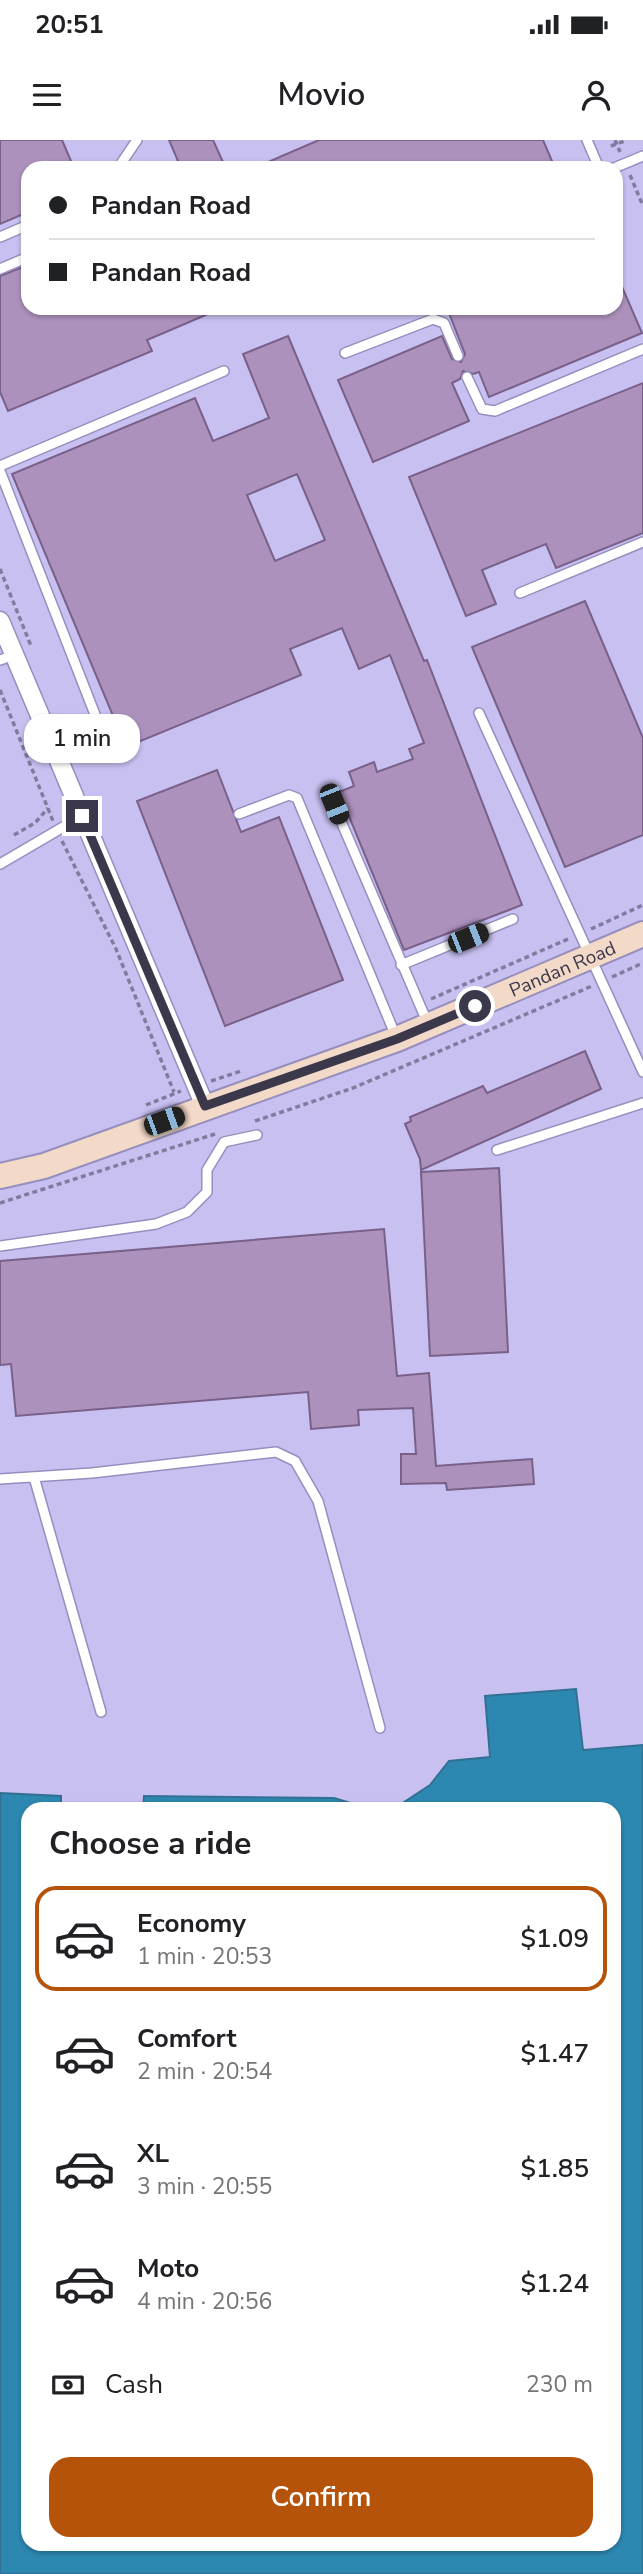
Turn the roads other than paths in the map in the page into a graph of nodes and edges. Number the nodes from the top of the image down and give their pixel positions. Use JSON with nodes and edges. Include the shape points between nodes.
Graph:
{"nodes":[{"id":1,"x":137,"y":140,"type":"edge"},
{"id":2,"x":587,"y":140,"type":"edge"},
{"id":3,"x":643,"y":156,"type":"edge"},
{"id":4,"x":123,"y":161,"type":"edge"},
{"id":5,"x":596,"y":161,"type":"edge"},
{"id":6,"x":623,"y":164,"type":"edge"},
{"id":7,"x":21,"y":228,"type":"edge"},
{"id":8,"x":0,"y":237,"type":"edge"},
{"id":9,"x":21,"y":260,"type":"edge"},
{"id":10,"x":0,"y":269,"type":"edge"},
{"id":11,"x":643,"y":349,"type":"edge"},
{"id":12,"x":345,"y":353,"type":"dead end"},
{"id":13,"x":458,"y":356,"type":"dead end"},
{"id":14,"x":225,"y":371,"type":"dead end"},
{"id":15,"x":467,"y":377,"type":"dead end"},
{"id":16,"x":0,"y":468,"type":"edge"},
{"id":17,"x":643,"y":542,"type":"edge"},
{"id":18,"x":520,"y":593,"type":"dead end"},
{"id":19,"x":0,"y":621,"type":"edge"},
{"id":20,"x":7,"y":657,"type":"edge"},
{"id":21,"x":479,"y":713,"type":"dead end"},
{"id":22,"x":103,"y":735,"type":"dead end"},
{"id":23,"x":334,"y":804,"type":"dead end"},
{"id":24,"x":239,"y":814,"type":"dead end"},
{"id":25,"x":82,"y":816,"type":"junction"},
{"id":26,"x":0,"y":864,"type":"edge"},
{"id":27,"x":513,"y":919,"type":"dead end"},
{"id":28,"x":643,"y":934,"type":"edge"},
{"id":29,"x":587,"y":944,"type":"junction"},
{"id":30,"x":401,"y":965,"type":"junction"},
{"id":31,"x":424,"y":1015,"type":"junction"},
{"id":32,"x":397,"y":1039,"type":"junction"},
{"id":33,"x":643,"y":1072,"type":"edge"},
{"id":34,"x":201,"y":1096,"type":"junction"},
{"id":35,"x":643,"y":1102,"type":"edge"},
{"id":36,"x":257,"y":1135,"type":"dead end"},
{"id":37,"x":497,"y":1150,"type":"dead end"},
{"id":38,"x":0,"y":1176,"type":"edge"},
{"id":39,"x":0,"y":1246,"type":"edge"},
{"id":40,"x":34,"y":1477,"type":"junction"},
{"id":41,"x":0,"y":1479,"type":"edge"},
{"id":42,"x":101,"y":1712,"type":"dead end"},
{"id":43,"x":380,"y":1728,"type":"dead end"}],
"edges":[{"from":1,"to":4,"type":"lane"},
{"from":2,"to":5,"type":"lane"},
{"from":3,"to":6,"type":"lane"},
{"from":7,"to":8,"type":"lane"},
{"from":9,"to":10,"type":"lane"},
{"from":11,"to":15,"type":"lane","via":[[495,411],[482,409]]},
{"from":12,"to":13,"type":"lane","via":[[433,319],[444,323]]},
{"from":14,"to":16,"type":"lane"},
{"from":16,"to":22,"type":"lane"},
{"from":17,"to":18,"type":"lane"},
{"from":19,"to":20,"type":"street"},
{"from":20,"to":25,"type":"street"},
{"from":21,"to":29,"type":"lane"},
{"from":23,"to":30,"type":"lane"},
{"from":24,"to":32,"type":"lane","via":[[289,795],[297,797]]},
{"from":25,"to":26,"type":"lane"},
{"from":25,"to":34,"type":"street"},
{"from":27,"to":30,"type":"lane"},
{"from":28,"to":29,"type":"street","name":"Pandan Road"},
{"from":29,"to":31,"type":"street","name":"Pandan Road"},
{"from":29,"to":33,"type":"lane"},
{"from":30,"to":31,"type":"lane"},
{"from":31,"to":32,"type":"street","name":"Pandan Road"},
{"from":32,"to":34,"type":"street","name":"Pandan Road"},
{"from":34,"to":38,"type":"street","name":"Pandan Road","via":[[44,1166]]},
{"from":35,"to":37,"type":"lane"},
{"from":36,"to":39,"type":"lane","via":[[224,1142],[207,1170],[207,1192],[187,1212],[156,1224]]},
{"from":40,"to":41,"type":"lane"},
{"from":40,"to":42,"type":"lane"},
{"from":40,"to":43,"type":"lane","via":[[276,1452],[295,1461],[318,1500]]}]}
